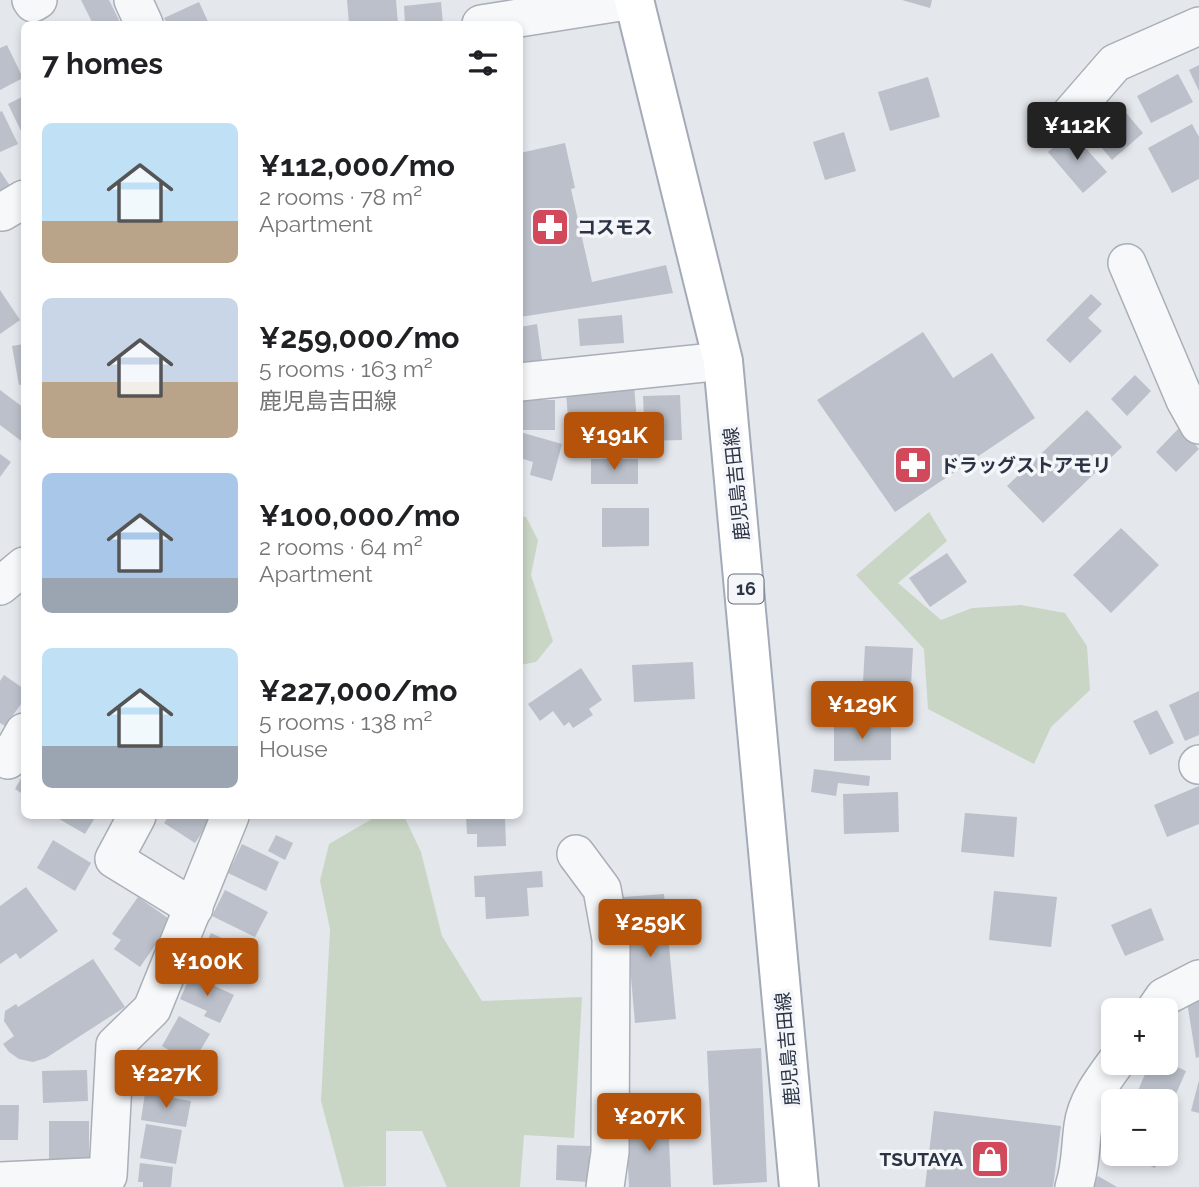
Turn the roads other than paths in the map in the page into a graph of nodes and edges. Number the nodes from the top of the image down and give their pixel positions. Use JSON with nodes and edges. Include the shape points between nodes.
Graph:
{"nodes":[{"id":1,"x":31,"y":0,"type":"edge"},
{"id":2,"x":38,"y":0,"type":"edge"},
{"id":3,"x":133,"y":0,"type":"edge"},
{"id":4,"x":477,"y":0,"type":"edge"},
{"id":5,"x":633,"y":0,"type":"edge"},
{"id":6,"x":143,"y":21,"type":"edge"},
{"id":7,"x":480,"y":21,"type":"edge"},
{"id":8,"x":500,"y":21,"type":"edge"},
{"id":9,"x":1199,"y":26,"type":"edge"},
{"id":10,"x":1062,"y":124,"type":"dead end"},
{"id":11,"x":1127,"y":263,"type":"dead end"},
{"id":12,"x":723,"y":361,"type":"junction"},
{"id":13,"x":523,"y":382,"type":"edge"},
{"id":14,"x":1199,"y":425,"type":"edge"},
{"id":15,"x":21,"y":568,"type":"edge"},
{"id":16,"x":0,"y":586,"type":"edge"},
{"id":17,"x":21,"y":737,"type":"edge"},
{"id":18,"x":0,"y":755,"type":"edge"},
{"id":19,"x":135,"y":819,"type":"edge"},
{"id":20,"x":229,"y":819,"type":"edge"},
{"id":21,"x":576,"y":854,"type":"dead end"},
{"id":22,"x":194,"y":908,"type":"junction"},
{"id":23,"x":1199,"y":979,"type":"edge"},
{"id":24,"x":1163,"y":998,"type":"edge"},
{"id":25,"x":1107,"y":1075,"type":"edge"},
{"id":26,"x":0,"y":1181,"type":"edge"},
{"id":27,"x":605,"y":1187,"type":"edge"},
{"id":28,"x":799,"y":1187,"type":"edge"},
{"id":29,"x":1074,"y":1187,"type":"edge"}],
"edges":[{"from":1,"to":2,"type":"street"},
{"from":3,"to":6,"type":"street"},
{"from":4,"to":7,"type":"street"},
{"from":5,"to":8,"type":"street"},
{"from":5,"to":12,"type":"main road","name":"鹿児島吉田線","number":"16"},
{"from":9,"to":10,"type":"street","via":[[1115,63]]},
{"from":11,"to":14,"type":"street"},
{"from":12,"to":13,"type":"street"},
{"from":12,"to":28,"type":"main road","name":"鹿児島吉田線","number":"16"},
{"from":15,"to":16,"type":"street"},
{"from":17,"to":18,"type":"street","via":[[8,760]]},
{"from":19,"to":22,"type":"street","via":[[114,859]]},
{"from":20,"to":22,"type":"street"},
{"from":21,"to":27,"type":"street","via":[[602,889],[611,939],[610,1152]]},
{"from":22,"to":26,"type":"street","via":[[152,1009],[115,1045],[108,1176]]},
{"from":23,"to":24,"type":"street"},
{"from":25,"to":29,"type":"street","via":[[1083,1124],[1081,1167]]}]}
